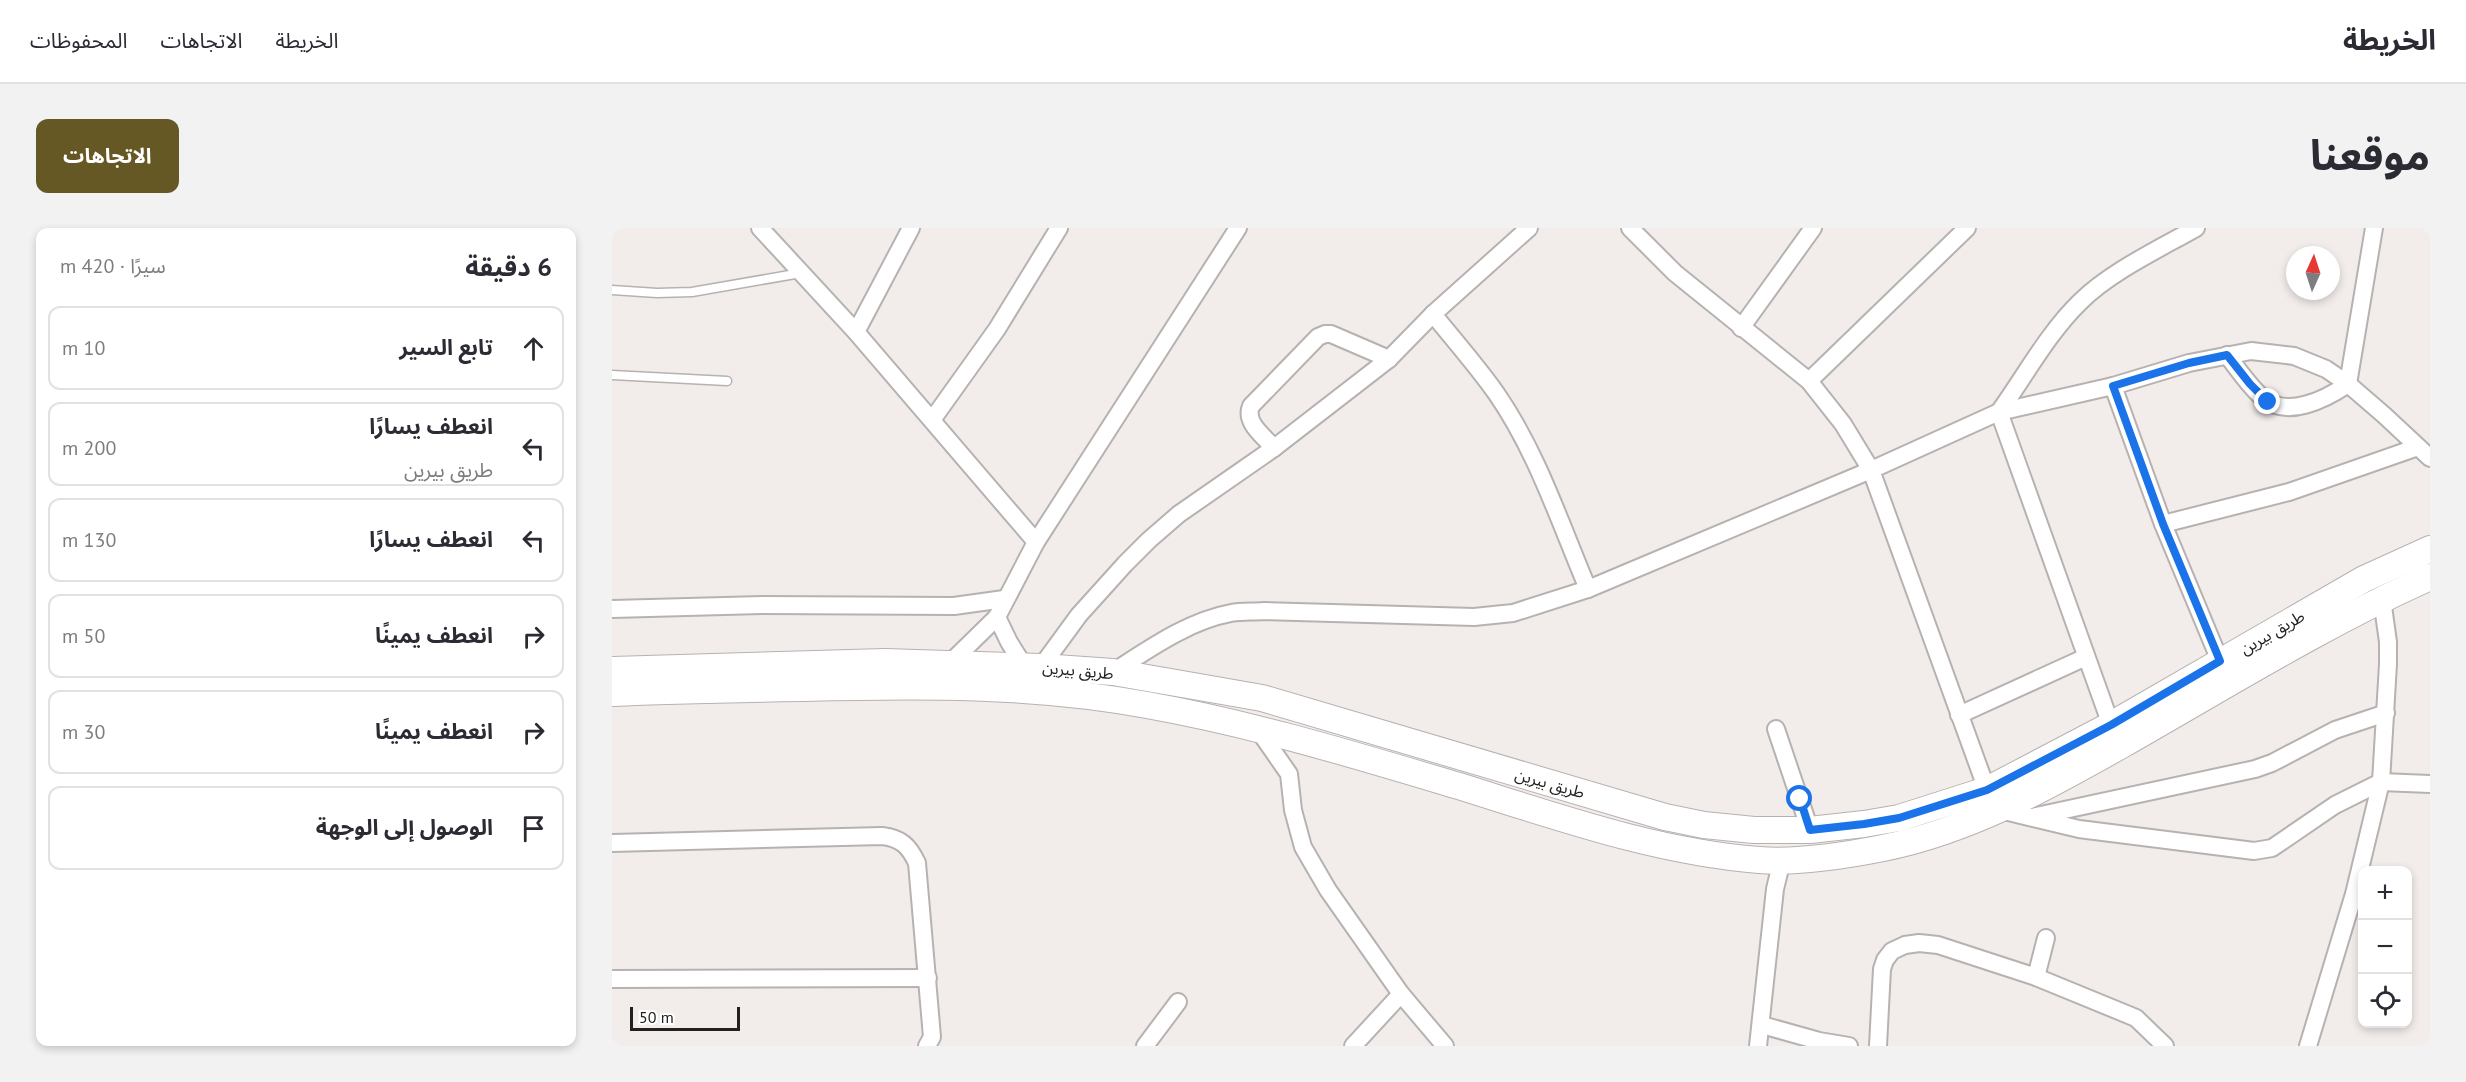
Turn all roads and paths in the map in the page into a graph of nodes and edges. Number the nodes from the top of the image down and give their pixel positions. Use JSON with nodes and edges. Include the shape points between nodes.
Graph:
{"nodes":[{"id":1,"x":760,"y":228,"type":"edge"},
{"id":2,"x":911,"y":228,"type":"edge"},
{"id":3,"x":1059,"y":228,"type":"edge"},
{"id":4,"x":1238,"y":228,"type":"edge"},
{"id":5,"x":1529,"y":228,"type":"edge"},
{"id":6,"x":1630,"y":228,"type":"edge"},
{"id":7,"x":1812,"y":228,"type":"edge"},
{"id":8,"x":1967,"y":228,"type":"edge"},
{"id":9,"x":2196,"y":228,"type":"edge"},
{"id":10,"x":2374,"y":228,"type":"edge"},
{"id":11,"x":801,"y":273,"type":"junction"},
{"id":12,"x":612,"y":290,"type":"edge"},
{"id":13,"x":1433,"y":314,"type":"junction"},
{"id":14,"x":1741,"y":328,"type":"junction"},
{"id":15,"x":856,"y":332,"type":"junction"},
{"id":16,"x":2227,"y":355,"type":"junction"},
{"id":17,"x":1389,"y":359,"type":"junction"},
{"id":18,"x":612,"y":375,"type":"edge"},
{"id":19,"x":727,"y":381,"type":"dead end"},
{"id":20,"x":1809,"y":381,"type":"junction"},
{"id":21,"x":2349,"y":384,"type":"junction"},
{"id":22,"x":2113,"y":386,"type":"junction"},
{"id":23,"x":1999,"y":412,"type":"junction"},
{"id":24,"x":932,"y":420,"type":"junction"},
{"id":25,"x":1274,"y":448,"type":"junction"},
{"id":26,"x":2424,"y":452,"type":"edge"},
{"id":27,"x":1871,"y":470,"type":"junction"},
{"id":28,"x":2163,"y":524,"type":"junction"},
{"id":29,"x":1036,"y":542,"type":"junction"},
{"id":30,"x":2430,"y":549,"type":"edge"},
{"id":31,"x":2430,"y":577,"type":"edge"},
{"id":32,"x":1588,"y":589,"type":"junction"},
{"id":33,"x":1004,"y":599,"type":"junction"},
{"id":34,"x":2382,"y":599,"type":"junction"},
{"id":35,"x":612,"y":609,"type":"edge"},
{"id":36,"x":997,"y":616,"type":"junction"},
{"id":37,"x":2085,"y":657,"type":"junction"},
{"id":38,"x":612,"y":658,"type":"edge"},
{"id":39,"x":2220,"y":661,"type":"junction"},
{"id":40,"x":949,"y":664,"type":"junction"},
{"id":41,"x":1032,"y":667,"type":"junction"},
{"id":42,"x":649,"y":668,"type":"junction"},
{"id":43,"x":612,"y":670,"type":"edge"},
{"id":44,"x":1113,"y":672,"type":"junction"},
{"id":45,"x":612,"y":693,"type":"edge"},
{"id":46,"x":2386,"y":712,"type":"junction"},
{"id":47,"x":1959,"y":715,"type":"junction"},
{"id":48,"x":2111,"y":725,"type":"junction"},
{"id":49,"x":1257,"y":727,"type":"junction"},
{"id":50,"x":1776,"y":729,"type":"dead end"},
{"id":51,"x":2381,"y":782,"type":"junction"},
{"id":52,"x":2430,"y":784,"type":"edge"},
{"id":53,"x":1993,"y":800,"type":"junction"},
{"id":54,"x":2028,"y":817,"type":"junction"},
{"id":55,"x":1810,"y":830,"type":"junction"},
{"id":56,"x":612,"y":843,"type":"edge"},
{"id":57,"x":1770,"y":860,"type":"junction"},
{"id":58,"x":1775,"y":889,"type":"junction"},
{"id":59,"x":2046,"y":938,"type":"dead end"},
{"id":60,"x":2036,"y":977,"type":"junction"},
{"id":61,"x":928,"y":978,"type":"junction"},
{"id":62,"x":612,"y":979,"type":"edge"},
{"id":63,"x":1401,"y":994,"type":"junction"},
{"id":64,"x":1178,"y":1002,"type":"dead end"},
{"id":65,"x":1762,"y":1026,"type":"junction"},
{"id":66,"x":927,"y":1046,"type":"edge"},
{"id":67,"x":1144,"y":1046,"type":"edge"},
{"id":68,"x":1353,"y":1046,"type":"edge"},
{"id":69,"x":1445,"y":1046,"type":"edge"},
{"id":70,"x":1758,"y":1046,"type":"edge"},
{"id":71,"x":1849,"y":1046,"type":"edge"},
{"id":72,"x":1878,"y":1046,"type":"edge"},
{"id":73,"x":2165,"y":1046,"type":"edge"},
{"id":74,"x":2308,"y":1046,"type":"edge"}],
"edges":[{"from":1,"to":11,"type":"street"},
{"from":2,"to":15,"type":"street"},
{"from":3,"to":24,"type":"street","via":[[997,329]]},
{"from":4,"to":29,"type":"street"},
{"from":5,"to":13,"type":"street"},
{"from":6,"to":14,"type":"street","via":[[1675,273]]},
{"from":7,"to":14,"type":"street"},
{"from":8,"to":20,"type":"street"},
{"from":9,"to":23,"type":"street","via":[[2108,280],[2081,301]]},
{"from":10,"to":21,"type":"street"},
{"from":11,"to":12,"type":"lane","via":[[692,292]]},
{"from":11,"to":15,"type":"street"},
{"from":13,"to":17,"type":"street"},
{"from":13,"to":32,"type":"street","via":[[1510,415],[1538,470]]},
{"from":14,"to":20,"type":"street"},
{"from":15,"to":24,"type":"street"},
{"from":16,"to":21,"type":"street","via":[[2251,351],[2294,356]]},
{"from":16,"to":21,"type":"street","via":[[2262,397],[2275,405],[2322,400]]},
{"from":16,"to":22,"type":"street"},
{"from":17,"to":25,"type":"street"},
{"from":17,"to":25,"type":"street","via":[[1331,334],[1318,337],[1249,411],[1252,424]]},
{"from":18,"to":19,"type":"lane"},
{"from":20,"to":27,"type":"street","via":[[1843,424]]},
{"from":21,"to":26,"type":"street"},
{"from":22,"to":23,"type":"street"},
{"from":22,"to":28,"type":"street"},
{"from":23,"to":27,"type":"street"},
{"from":23,"to":37,"type":"street"},
{"from":24,"to":29,"type":"street"},
{"from":25,"to":41,"type":"street","via":[[1179,514],[1149,540]]},
{"from":26,"to":28,"type":"street"},
{"from":27,"to":32,"type":"street"},
{"from":27,"to":47,"type":"street"},
{"from":28,"to":39,"type":"street"},
{"from":29,"to":33,"type":"street"},
{"from":30,"to":39,"type":"main road","name":"طريق بيرين","via":[[2364,579]]},
{"from":31,"to":34,"type":"main road","name":"طريق بيرين"},
{"from":32,"to":44,"type":"street","via":[[1497,616],[1232,613],[1168,638]]},
{"from":33,"to":35,"type":"street","via":[[954,606]]},
{"from":33,"to":36,"type":"street"},
{"from":34,"to":46,"type":"street","via":[[2388,642]]},
{"from":34,"to":53,"type":"main road","name":"طريق بيرين","via":[[2103,756]]},
{"from":36,"to":40,"type":"street"},
{"from":36,"to":41,"type":"street","via":[[1012,648]]},
{"from":37,"to":47,"type":"street"},
{"from":37,"to":48,"type":"street"},
{"from":38,"to":42,"type":"main road"},
{"from":39,"to":48,"type":"main road","name":"طريق بيرين"},
{"from":40,"to":41,"type":"main road","name":"طريق بيرين"},
{"from":40,"to":42,"type":"main road","name":"طريق بيرين"},
{"from":41,"to":44,"type":"main road","name":"طريق بيرين"},
{"from":42,"to":43,"type":"main road","name":"طريق بيرين"},
{"from":44,"to":55,"type":"main road","name":"طريق بيرين","via":[[1262,698],[1665,817],[1754,830]]},
{"from":45,"to":49,"type":"main road","name":"طريق بيرين","via":[[927,686],[1019,690],[1105,698]]},
{"from":46,"to":51,"type":"street"},
{"from":46,"to":54,"type":"street","via":[[2318,737],[2255,769]]},
{"from":47,"to":53,"type":"street"},
{"from":48,"to":53,"type":"main road","name":"طريق بيرين"},
{"from":49,"to":57,"type":"main road","name":"طريق بيرين","via":[[1640,840]]},
{"from":49,"to":63,"type":"street","via":[[1289,774],[1303,847],[1328,890]]},
{"from":50,"to":55,"type":"street"},
{"from":51,"to":52,"type":"street"},
{"from":51,"to":54,"type":"street","via":[[2334,805],[2277,845],[2262,851],[2079,829]]},
{"from":51,"to":74,"type":"street","via":[[2354,894]]},
{"from":53,"to":54,"type":"street"},
{"from":53,"to":55,"type":"main road","name":"طريق بيرين"},
{"from":53,"to":57,"type":"main road","name":"طريق بيرين","via":[[1942,831],[1887,848]]},
{"from":56,"to":61,"type":"street","via":[[894,837],[911,850],[917,863]]},
{"from":57,"to":58,"type":"street"},
{"from":57,"to":58,"type":"street"},
{"from":58,"to":65,"type":"street"},
{"from":59,"to":60,"type":"street"},
{"from":60,"to":72,"type":"street","via":[[1938,945],[1905,945],[1892,951],[1882,969]]},
{"from":60,"to":73,"type":"street","via":[[2136,1018]]},
{"from":61,"to":62,"type":"street"},
{"from":61,"to":66,"type":"street","via":[[932,1037]]},
{"from":63,"to":68,"type":"street"},
{"from":63,"to":69,"type":"street"},
{"from":64,"to":67,"type":"street"},
{"from":65,"to":70,"type":"street"},
{"from":65,"to":71,"type":"street"}]}
